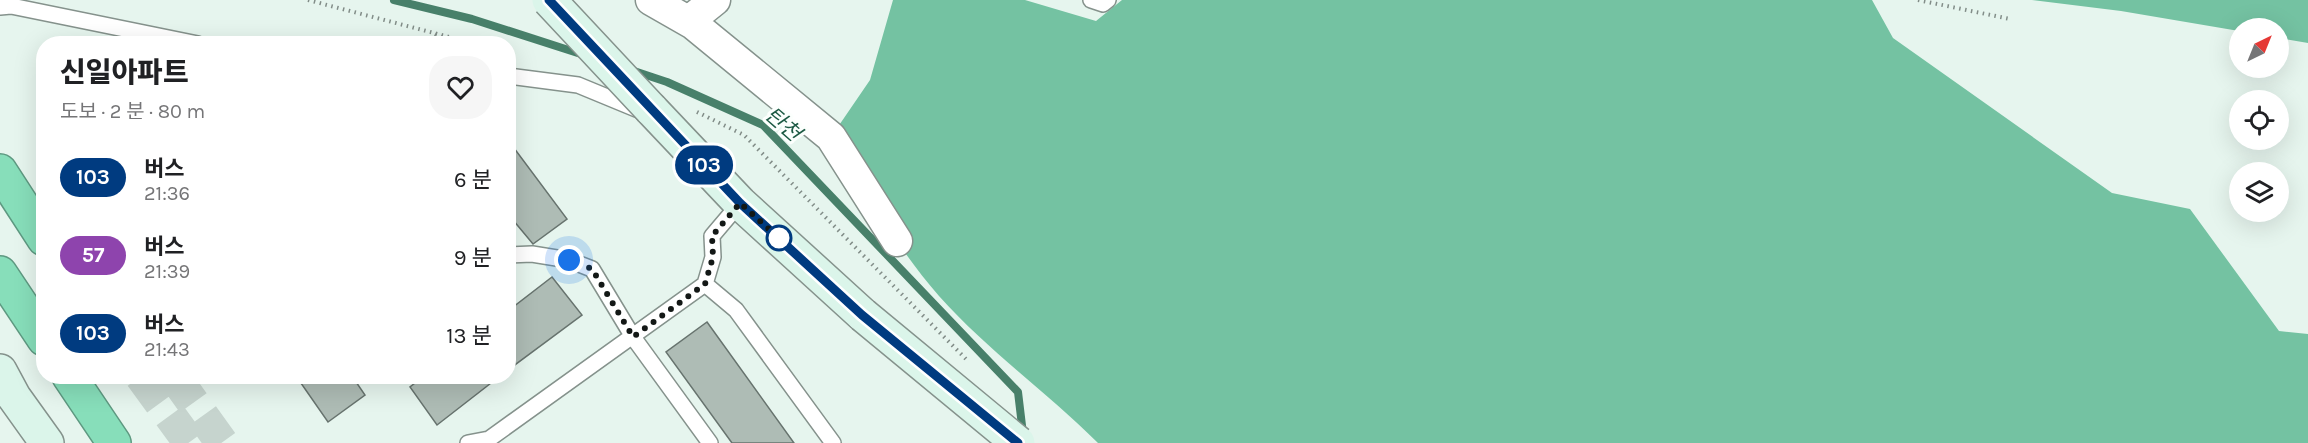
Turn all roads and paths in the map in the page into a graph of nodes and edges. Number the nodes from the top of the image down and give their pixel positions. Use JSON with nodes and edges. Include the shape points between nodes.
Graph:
{"nodes":[{"id":1,"x":308,"y":0,"type":"edge"},
{"id":2,"x":549,"y":0,"type":"edge"},
{"id":3,"x":651,"y":0,"type":"edge"},
{"id":4,"x":715,"y":0,"type":"edge"},
{"id":5,"x":1090,"y":0,"type":"edge"},
{"id":6,"x":1108,"y":0,"type":"edge"},
{"id":7,"x":1918,"y":0,"type":"edge"},
{"id":8,"x":0,"y":7,"type":"edge"},
{"id":9,"x":2010,"y":19,"type":"dead end"},
{"id":10,"x":689,"y":21,"type":"junction"},
{"id":11,"x":428,"y":31,"type":"junction"},
{"id":12,"x":159,"y":36,"type":"edge"},
{"id":13,"x":438,"y":36,"type":"edge"},
{"id":14,"x":446,"y":36,"type":"edge"},
{"id":15,"x":516,"y":77,"type":"edge"},
{"id":16,"x":656,"y":114,"type":"junction"},
{"id":17,"x":0,"y":171,"type":"edge"},
{"id":18,"x":740,"y":203,"type":"junction"},
{"id":19,"x":36,"y":227,"type":"edge"},
{"id":20,"x":897,"y":242,"type":"dead end"},
{"id":21,"x":516,"y":255,"type":"edge"},
{"id":22,"x":0,"y":273,"type":"edge"},
{"id":23,"x":705,"y":284,"type":"junction"},
{"id":24,"x":36,"y":327,"type":"edge"},
{"id":25,"x":633,"y":337,"type":"junction"},
{"id":26,"x":0,"y":371,"type":"edge"},
{"id":27,"x":74,"y":384,"type":"edge"},
{"id":28,"x":47,"y":443,"type":"edge"},
{"id":29,"x":114,"y":443,"type":"edge"},
{"id":30,"x":468,"y":443,"type":"edge"},
{"id":31,"x":710,"y":443,"type":"edge"},
{"id":32,"x":833,"y":443,"type":"edge"},
{"id":33,"x":1018,"y":443,"type":"edge"}],
"edges":[{"from":1,"to":11,"type":"path"},
{"from":2,"to":16,"type":"main road","bridge":true},
{"from":3,"to":10,"type":"street"},
{"from":4,"to":10,"type":"street"},
{"from":5,"to":6,"type":"lane","via":[[1103,4]]},
{"from":7,"to":9,"type":"path"},
{"from":8,"to":12,"type":"lane"},
{"from":10,"to":20,"type":"street","via":[[831,137]]},
{"from":11,"to":13,"type":"path"},
{"from":11,"to":14,"type":"path"},
{"from":15,"to":16,"type":"lane","via":[[578,85]]},
{"from":16,"to":18,"type":"main road"},
{"from":17,"to":19,"type":"highway"},
{"from":18,"to":23,"type":"lane","via":[[712,236],[713,257]]},
{"from":18,"to":33,"type":"main road","bridge":true,"via":[[862,315]]},
{"from":21,"to":25,"type":"lane","via":[[569,260],[592,269]]},
{"from":22,"to":24,"type":"highway"},
{"from":23,"to":25,"type":"lane"},
{"from":23,"to":32,"type":"lane","via":[[736,310]]},
{"from":25,"to":30,"type":"lane","via":[[489,440]]},
{"from":25,"to":31,"type":"lane"},
{"from":26,"to":28,"type":"main road"},
{"from":27,"to":29,"type":"highway"}]}
